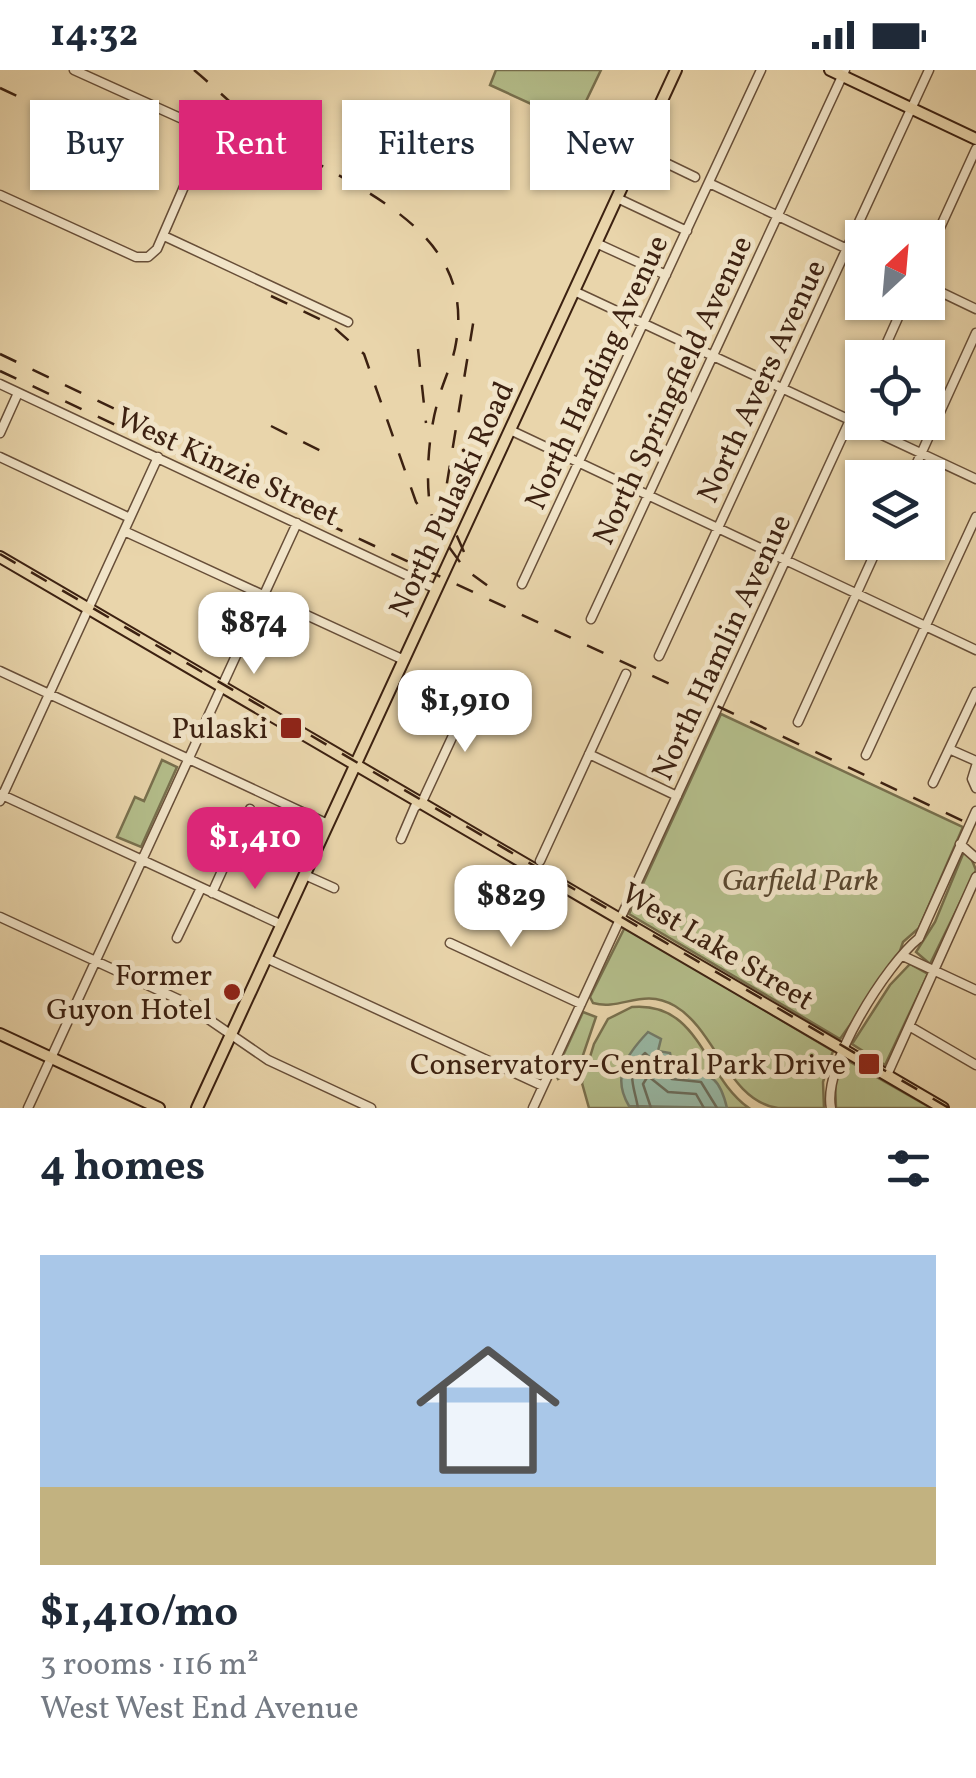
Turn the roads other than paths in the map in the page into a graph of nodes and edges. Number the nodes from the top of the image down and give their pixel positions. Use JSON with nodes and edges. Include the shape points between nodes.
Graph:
{"nodes":[{"id":1,"x":74,"y":70,"type":"edge"},
{"id":2,"x":676,"y":70,"type":"edge"},
{"id":3,"x":761,"y":70,"type":"edge"},
{"id":4,"x":830,"y":70,"type":"edge"},
{"id":5,"x":928,"y":70,"type":"edge"},
{"id":6,"x":844,"y":73,"type":"edge"},
{"id":7,"x":662,"y":100,"type":"edge"},
{"id":8,"x":911,"y":108,"type":"junction"},
{"id":9,"x":976,"y":139,"type":"edge"},
{"id":10,"x":976,"y":149,"type":"edge"},
{"id":11,"x":670,"y":165,"type":"edge"},
{"id":12,"x":695,"y":177,"type":"dead end"},
{"id":13,"x":709,"y":183,"type":"junction"},
{"id":14,"x":621,"y":190,"type":"edge"},
{"id":15,"x":0,"y":195,"type":"edge"},
{"id":16,"x":617,"y":198,"type":"junction"},
{"id":17,"x":778,"y":216,"type":"junction"},
{"id":18,"x":860,"y":220,"type":"edge"},
{"id":19,"x":944,"y":220,"type":"edge"},
{"id":20,"x":687,"y":231,"type":"junction"},
{"id":21,"x":164,"y":236,"type":"junction"},
{"id":22,"x":596,"y":243,"type":"junction"},
{"id":23,"x":845,"y":247,"type":"edge"},
{"id":24,"x":845,"y":252,"type":"edge"},
{"id":25,"x":666,"y":275,"type":"junction"},
{"id":26,"x":574,"y":290,"type":"junction"},
{"id":27,"x":945,"y":294,"type":"edge"},
{"id":28,"x":976,"y":309,"type":"edge"},
{"id":29,"x":348,"y":322,"type":"dead end"},
{"id":30,"x":644,"y":324,"type":"junction"},
{"id":31,"x":976,"y":333,"type":"edge"},
{"id":32,"x":713,"y":356,"type":"junction"},
{"id":33,"x":0,"y":384,"type":"edge"},
{"id":34,"x":782,"y":388,"type":"junction"},
{"id":35,"x":18,"y":393,"type":"junction"},
{"id":36,"x":845,"y":418,"type":"edge"},
{"id":37,"x":510,"y":430,"type":"junction"},
{"id":38,"x":845,"y":431,"type":"edge"},
{"id":39,"x":0,"y":433,"type":"edge"},
{"id":40,"x":893,"y":440,"type":"edge"},
{"id":41,"x":921,"y":453,"type":"junction"},
{"id":42,"x":0,"y":457,"type":"edge"},
{"id":43,"x":158,"y":458,"type":"junction"},
{"id":44,"x":918,"y":460,"type":"edge"},
{"id":45,"x":580,"y":463,"type":"junction"},
{"id":46,"x":976,"y":479,"type":"edge"},
{"id":47,"x":648,"y":496,"type":"junction"},
{"id":48,"x":130,"y":518,"type":"junction"},
{"id":49,"x":976,"y":518,"type":"edge"},
{"id":50,"x":297,"y":523,"type":"junction"},
{"id":51,"x":718,"y":528,"type":"junction"},
{"id":52,"x":124,"y":531,"type":"junction"},
{"id":53,"x":0,"y":557,"type":"edge"},
{"id":54,"x":786,"y":560,"type":"junction"},
{"id":55,"x":872,"y":560,"type":"edge"},
{"id":56,"x":522,"y":584,"type":"dead end"},
{"id":57,"x":436,"y":589,"type":"junction"},
{"id":58,"x":856,"y":594,"type":"junction"},
{"id":59,"x":263,"y":596,"type":"junction"},
{"id":60,"x":89,"y":609,"type":"junction"},
{"id":61,"x":592,"y":619,"type":"dead end"},
{"id":62,"x":926,"y":626,"type":"junction"},
{"id":63,"x":976,"y":650,"type":"edge"},
{"id":64,"x":659,"y":656,"type":"dead end"},
{"id":65,"x":404,"y":660,"type":"junction"},
{"id":66,"x":0,"y":671,"type":"edge"},
{"id":67,"x":626,"y":674,"type":"dead end"},
{"id":68,"x":222,"y":687,"type":"junction"},
{"id":69,"x":976,"y":692,"type":"edge"},
{"id":70,"x":50,"y":694,"type":"junction"},
{"id":71,"x":469,"y":701,"type":"dead end"},
{"id":72,"x":798,"y":722,"type":"dead end"},
{"id":73,"x":949,"y":748,"type":"junction"},
{"id":74,"x":589,"y":754,"type":"junction"},
{"id":75,"x":866,"y":756,"type":"dead end"},
{"id":76,"x":188,"y":759,"type":"junction"},
{"id":77,"x":356,"y":764,"type":"junction"},
{"id":78,"x":976,"y":764,"type":"edge"},
{"id":79,"x":932,"y":784,"type":"dead end"},
{"id":80,"x":976,"y":788,"type":"edge"},
{"id":81,"x":677,"y":796,"type":"junction"},
{"id":82,"x":1,"y":797,"type":"edge"},
{"id":83,"x":420,"y":801,"type":"junction"},
{"id":84,"x":250,"y":809,"type":"dead end"},
{"id":85,"x":976,"y":810,"type":"edge"},
{"id":86,"x":328,"y":824,"type":"junction"},
{"id":87,"x":401,"y":838,"type":"dead end"},
{"id":88,"x":960,"y":844,"type":"junction"},
{"id":89,"x":976,"y":858,"type":"edge"},
{"id":90,"x":142,"y":860,"type":"junction"},
{"id":91,"x":537,"y":866,"type":"junction"},
{"id":92,"x":305,"y":875,"type":"junction"},
{"id":93,"x":975,"y":884,"type":"edge"},
{"id":94,"x":201,"y":888,"type":"junction"},
{"id":95,"x":334,"y":888,"type":"dead end"},
{"id":96,"x":212,"y":893,"type":"junction"},
{"id":97,"x":0,"y":917,"type":"edge"},
{"id":98,"x":621,"y":917,"type":"junction"},
{"id":99,"x":282,"y":925,"type":"junction"},
{"id":100,"x":177,"y":938,"type":"dead end"},
{"id":101,"x":654,"y":938,"type":"junction"},
{"id":102,"x":450,"y":943,"type":"dead end"},
{"id":103,"x":905,"y":957,"type":"junction"},
{"id":104,"x":266,"y":958,"type":"junction"},
{"id":105,"x":96,"y":961,"type":"junction"},
{"id":106,"x":934,"y":970,"type":"junction"},
{"id":107,"x":976,"y":990,"type":"edge"},
{"id":108,"x":582,"y":1004,"type":"junction"},
{"id":109,"x":909,"y":1026,"type":"junction"},
{"id":110,"x":231,"y":1034,"type":"junction"},
{"id":111,"x":0,"y":1038,"type":"edge"},
{"id":112,"x":843,"y":1049,"type":"junction"},
{"id":113,"x":50,"y":1061,"type":"junction"},
{"id":114,"x":976,"y":1065,"type":"edge"},
{"id":115,"x":881,"y":1069,"type":"junction"},
{"id":116,"x":543,"y":1086,"type":"junction"},
{"id":117,"x":28,"y":1108,"type":"edge"},
{"id":118,"x":143,"y":1108,"type":"edge"},
{"id":119,"x":159,"y":1108,"type":"edge"},
{"id":120,"x":197,"y":1108,"type":"edge"},
{"id":121,"x":370,"y":1108,"type":"edge"},
{"id":122,"x":533,"y":1108,"type":"edge"},
{"id":123,"x":831,"y":1108,"type":"edge"},
{"id":124,"x":943,"y":1108,"type":"edge"}],
"edges":[{"from":1,"to":21,"type":"street","via":[[198,126],[206,136]]},
{"from":2,"to":7,"type":"main road","name":"North Pulaski Road"},
{"from":3,"to":13,"type":"street","name":"North Harding Avenue"},
{"from":4,"to":6,"type":"main road"},
{"from":5,"to":8,"type":"street","name":"North Avers Avenue"},
{"from":6,"to":8,"type":"main road"},
{"from":6,"to":17,"type":"street","name":"North Springfield Avenue"},
{"from":8,"to":9,"type":"main road"},
{"from":8,"to":18,"type":"street","name":"North Avers Avenue"},
{"from":10,"to":19,"type":"street"},
{"from":11,"to":12,"type":"street"},
{"from":13,"to":17,"type":"street"},
{"from":13,"to":20,"type":"street","name":"North Harding Avenue"},
{"from":14,"to":16,"type":"main road","name":"North Pulaski Road"},
{"from":15,"to":21,"type":"street","via":[[136,257],[148,257]]},
{"from":16,"to":20,"type":"street"},
{"from":16,"to":22,"type":"main road","name":"North Pulaski Road"},
{"from":17,"to":23,"type":"street"},
{"from":17,"to":32,"type":"street","name":"North Springfield Avenue"},
{"from":20,"to":25,"type":"street","name":"North Harding Avenue"},
{"from":21,"to":29,"type":"street"},
{"from":22,"to":25,"type":"street"},
{"from":22,"to":26,"type":"main road","name":"North Pulaski Road"},
{"from":24,"to":34,"type":"street","name":"North Avers Avenue"},
{"from":25,"to":30,"type":"street","name":"North Harding Avenue"},
{"from":26,"to":30,"type":"street"},
{"from":26,"to":37,"type":"main road","name":"North Pulaski Road"},
{"from":27,"to":28,"type":"street"},
{"from":30,"to":32,"type":"street"},
{"from":30,"to":45,"type":"street","name":"North Harding Avenue"},
{"from":31,"to":41,"type":"street"},
{"from":32,"to":34,"type":"street"},
{"from":32,"to":47,"type":"street","name":"North Springfield Avenue"},
{"from":33,"to":35,"type":"street","name":"West Kinzie Street"},
{"from":34,"to":36,"type":"street"},
{"from":34,"to":51,"type":"street","name":"North Avers Avenue"},
{"from":35,"to":39,"type":"street"},
{"from":35,"to":43,"type":"street","name":"West Kinzie Street"},
{"from":37,"to":45,"type":"street"},
{"from":37,"to":57,"type":"main road","name":"North Pulaski Road"},
{"from":38,"to":54,"type":"street","name":"North Hamlin Avenue"},
{"from":40,"to":41,"type":"street"},
{"from":41,"to":44,"type":"street"},
{"from":41,"to":46,"type":"street"},
{"from":42,"to":48,"type":"street"},
{"from":43,"to":48,"type":"street"},
{"from":43,"to":50,"type":"street","name":"West Kinzie Street"},
{"from":45,"to":47,"type":"street"},
{"from":45,"to":56,"type":"street","name":"North Harding Avenue"},
{"from":47,"to":51,"type":"street"},
{"from":47,"to":61,"type":"street","name":"North Springfield Avenue"},
{"from":48,"to":52,"type":"street"},
{"from":49,"to":62,"type":"street"},
{"from":50,"to":57,"type":"street","name":"West Kinzie Street"},
{"from":50,"to":59,"type":"street"},
{"from":51,"to":54,"type":"street"},
{"from":51,"to":64,"type":"street","name":"North Avers Avenue"},
{"from":52,"to":59,"type":"street"},
{"from":52,"to":60,"type":"street"},
{"from":53,"to":60,"type":"main road","name":"West Lake Street"},
{"from":54,"to":58,"type":"street"},
{"from":54,"to":81,"type":"street","name":"North Hamlin Avenue"},
{"from":55,"to":58,"type":"street"},
{"from":57,"to":65,"type":"main road","name":"North Pulaski Road"},
{"from":58,"to":62,"type":"street"},
{"from":58,"to":72,"type":"street"},
{"from":59,"to":65,"type":"street"},
{"from":59,"to":68,"type":"street"},
{"from":60,"to":68,"type":"main road","name":"West Lake Street"},
{"from":60,"to":70,"type":"street"},
{"from":62,"to":63,"type":"street"},
{"from":62,"to":75,"type":"street"},
{"from":65,"to":77,"type":"main road","name":"North Pulaski Road"},
{"from":66,"to":70,"type":"street"},
{"from":67,"to":74,"type":"street"},
{"from":68,"to":76,"type":"street"},
{"from":68,"to":77,"type":"main road","name":"West Lake Street"},
{"from":69,"to":73,"type":"street"},
{"from":70,"to":76,"type":"street"},
{"from":70,"to":82,"type":"street"},
{"from":71,"to":83,"type":"street"},
{"from":73,"to":78,"type":"street"},
{"from":73,"to":79,"type":"street"},
{"from":74,"to":81,"type":"street"},
{"from":74,"to":91,"type":"street"},
{"from":76,"to":86,"type":"street"},
{"from":76,"to":90,"type":"street"},
{"from":77,"to":83,"type":"main road","name":"West Lake Street"},
{"from":77,"to":86,"type":"main road","name":"North Pulaski Road"},
{"from":78,"to":80,"type":"street"},
{"from":81,"to":98,"type":"street","name":"North Hamlin Avenue"},
{"from":82,"to":90,"type":"street"},
{"from":83,"to":87,"type":"street"},
{"from":83,"to":91,"type":"main road","name":"West Lake Street"},
{"from":84,"to":96,"type":"street"},
{"from":85,"to":88,"type":"street"},
{"from":86,"to":92,"type":"main road","name":"North Pulaski Road"},
{"from":88,"to":89,"type":"street"},
{"from":88,"to":103,"type":"street"},
{"from":90,"to":94,"type":"street"},
{"from":90,"to":105,"type":"street"},
{"from":91,"to":98,"type":"main road","name":"West Lake Street"},
{"from":92,"to":95,"type":"street"},
{"from":92,"to":99,"type":"main road","name":"North Pulaski Road"},
{"from":93,"to":106,"type":"street"},
{"from":94,"to":96,"type":"street"},
{"from":94,"to":100,"type":"street"},
{"from":96,"to":99,"type":"street"},
{"from":97,"to":105,"type":"street"},
{"from":98,"to":101,"type":"main road"},
{"from":98,"to":101,"type":"main road","name":"West Lake Street"},
{"from":98,"to":108,"type":"street","name":"North Hamlin Avenue"},
{"from":99,"to":104,"type":"main road","name":"North Pulaski Road"},
{"from":101,"to":112,"type":"main road","name":"West Lake Street"},
{"from":102,"to":108,"type":"street"},
{"from":103,"to":106,"type":"street"},
{"from":103,"to":112,"type":"street"},
{"from":104,"to":110,"type":"main road","name":"North Pulaski Road"},
{"from":104,"to":116,"type":"street"},
{"from":105,"to":110,"type":"street"},
{"from":105,"to":113,"type":"street"},
{"from":106,"to":107,"type":"street"},
{"from":106,"to":109,"type":"street"},
{"from":108,"to":116,"type":"street","name":"North Hamlin Avenue"},
{"from":109,"to":114,"type":"street"},
{"from":109,"to":115,"type":"street"},
{"from":110,"to":120,"type":"main road","name":"North Pulaski Road"},
{"from":110,"to":121,"type":"street","via":[[269,1061]]},
{"from":111,"to":113,"type":"main road"},
{"from":112,"to":115,"type":"main road"},
{"from":112,"to":123,"type":"street","via":[[830,1082]]},
{"from":113,"to":117,"type":"street"},
{"from":113,"to":118,"type":"main road"},
{"from":113,"to":119,"type":"main road"},
{"from":115,"to":124,"type":"main road"},
{"from":116,"to":122,"type":"street","name":"North Hamlin Avenue"}]}
